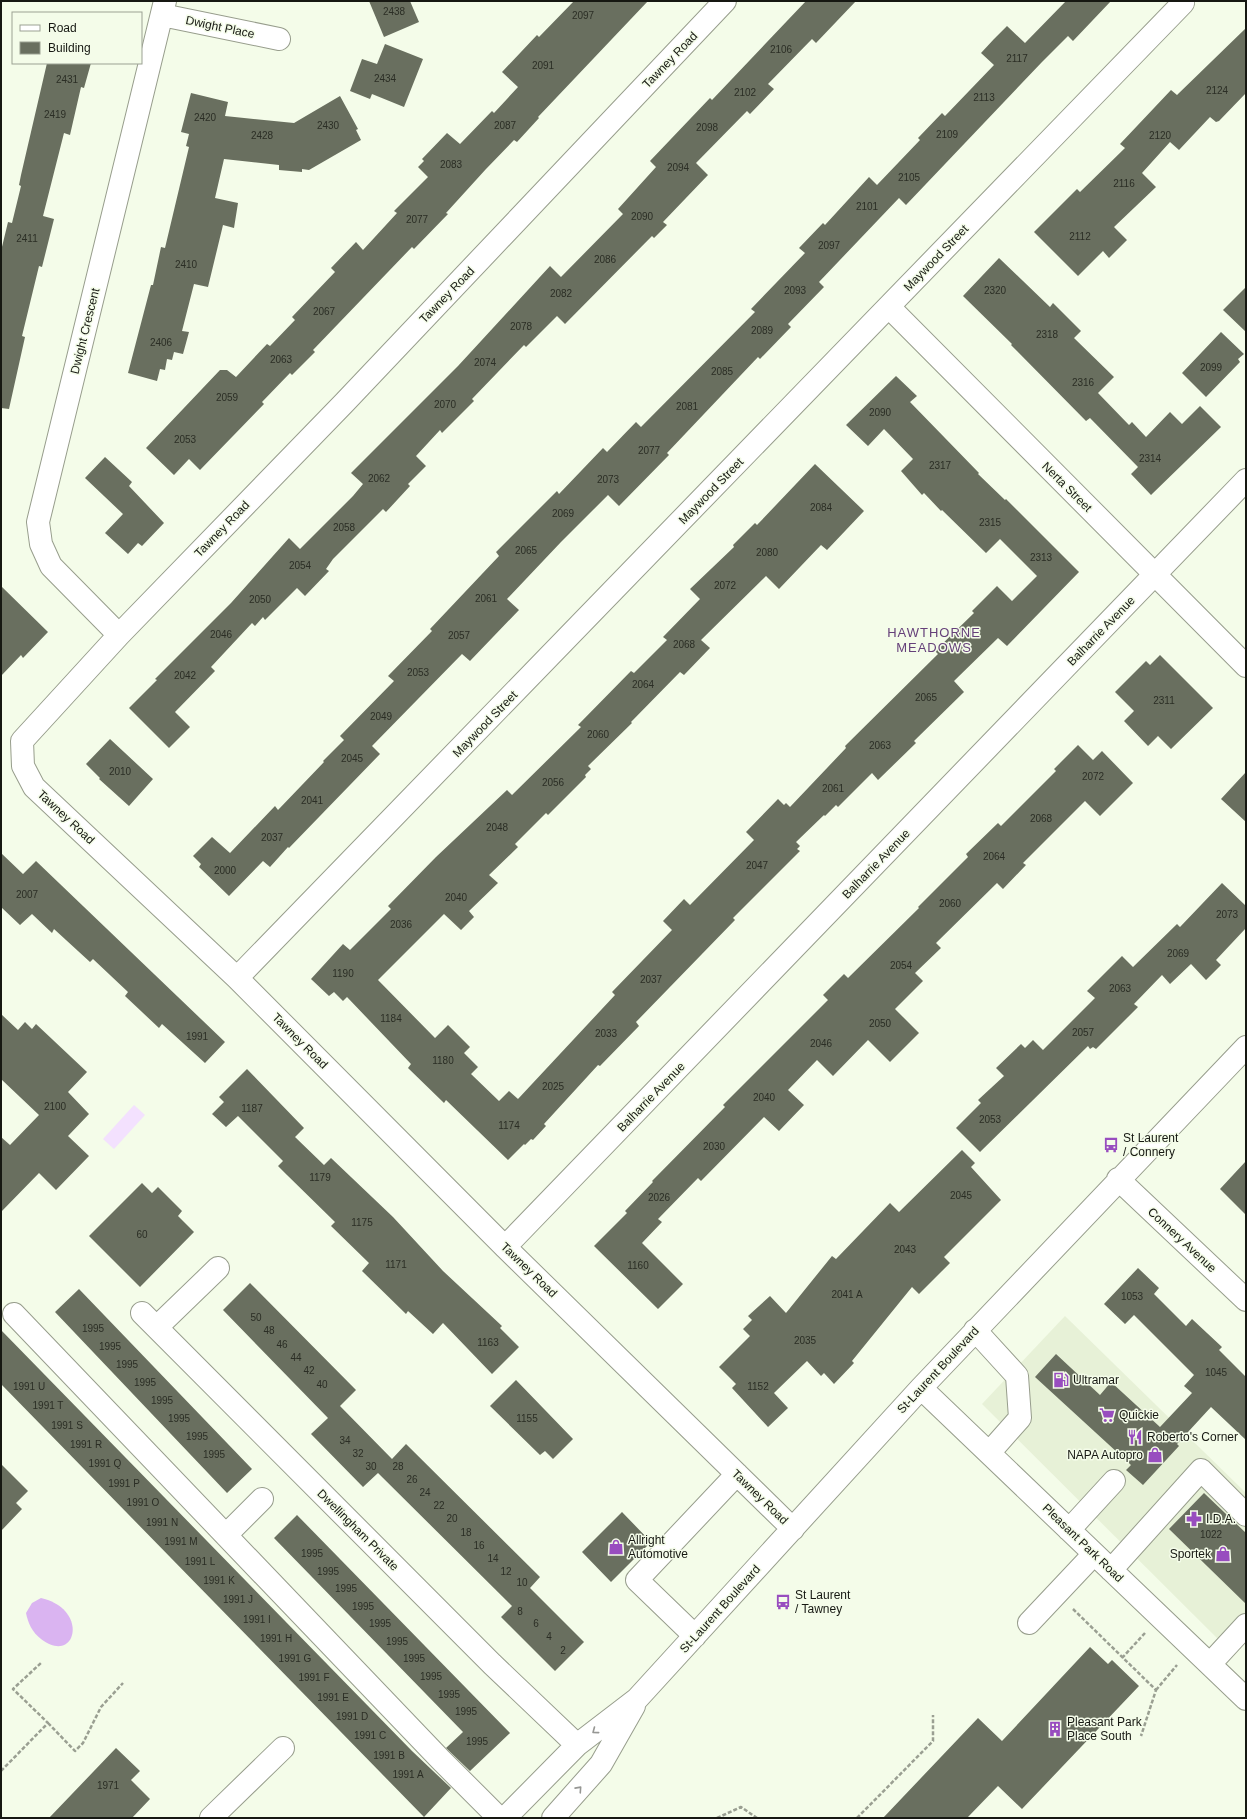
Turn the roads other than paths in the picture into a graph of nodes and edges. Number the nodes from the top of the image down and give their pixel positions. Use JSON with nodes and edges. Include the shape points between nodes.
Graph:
{"nodes":[{"id":1,"x":725,"y":1,"type":"edge"},
{"id":2,"x":1183,"y":2,"type":"edge"},
{"id":3,"x":164,"y":8,"type":"edge"},
{"id":4,"x":279,"y":39,"type":"dead end"},
{"id":5,"x":889,"y":307,"type":"junction"},
{"id":6,"x":1246,"y":480,"type":"edge"},
{"id":7,"x":1155,"y":575,"type":"junction"},
{"id":8,"x":118,"y":635,"type":"junction"},
{"id":9,"x":1246,"y":666,"type":"edge"},
{"id":10,"x":237,"y":978,"type":"junction"},
{"id":11,"x":1246,"y":1047,"type":"edge"},
{"id":12,"x":1118,"y":1179,"type":"junction"},
{"id":13,"x":505,"y":1247,"type":"junction"},
{"id":14,"x":218,"y":1268,"type":"dead end"},
{"id":15,"x":1246,"y":1300,"type":"edge"},
{"id":16,"x":14,"y":1314,"type":"dead end"},
{"id":17,"x":975,"y":1330,"type":"junction"},
{"id":18,"x":921,"y":1388,"type":"junction"},
{"id":19,"x":988,"y":1452,"type":"junction"},
{"id":20,"x":737,"y":1474,"type":"junction"},
{"id":21,"x":1114,"y":1481,"type":"dead end"},
{"id":22,"x":262,"y":1499,"type":"dead end"},
{"id":23,"x":1246,"y":1515,"type":"edge"},
{"id":24,"x":793,"y":1529,"type":"junction"},
{"id":25,"x":1069,"y":1530,"type":"junction"},
{"id":26,"x":226,"y":1535,"type":"junction"},
{"id":27,"x":1094,"y":1554,"type":"junction"},
{"id":28,"x":1111,"y":1570,"type":"junction"},
{"id":29,"x":1029,"y":1623,"type":"dead end"},
{"id":30,"x":1246,"y":1625,"type":"edge"},
{"id":31,"x":695,"y":1636,"type":"junction"},
{"id":32,"x":1210,"y":1664,"type":"junction"},
{"id":33,"x":637,"y":1699,"type":"junction"},
{"id":34,"x":1246,"y":1699,"type":"edge"},
{"id":35,"x":576,"y":1745,"type":"junction"},
{"id":36,"x":283,"y":1748,"type":"dead end"},
{"id":37,"x":211,"y":1818,"type":"edge"},
{"id":38,"x":499,"y":1818,"type":"edge"},
{"id":39,"x":505,"y":1818,"type":"edge"},
{"id":40,"x":553,"y":1818,"type":"edge"}],
"edges":[{"from":1,"to":8,"type":"street","name":"Tawney Road","via":[[345,402]]},
{"from":2,"to":5,"type":"street","name":"Maywood Street"},
{"from":3,"to":4,"type":"street","name":"Dwight Place"},
{"from":3,"to":8,"type":"street","name":"Dwight Crescent","via":[[38,522],[41,544],[51,566]]},
{"from":5,"to":7,"type":"street","name":"Nerta Street"},
{"from":5,"to":10,"type":"street","name":"Maywood Street"},
{"from":6,"to":7,"type":"street","name":"Balharrie Avenue"},
{"from":7,"to":9,"type":"street","name":"Nerta Street"},
{"from":7,"to":13,"type":"street","name":"Balharrie Avenue"},
{"from":8,"to":10,"type":"street","name":"Tawney Road","via":[[22,741],[23,766],[34,787]]},
{"from":10,"to":13,"type":"street","name":"Tawney Road"},
{"from":11,"to":12,"type":"street","name":"St-Laurent Boulevard"},
{"from":12,"to":15,"type":"street","name":"Connery Avenue"},
{"from":12,"to":17,"type":"street","name":"St-Laurent Boulevard"},
{"from":13,"to":20,"type":"street","name":"Tawney Road"},
{"from":14,"to":35,"type":"street","name":"Dwellingham Private","via":[[150,1320]]},
{"from":16,"to":26,"type":"street"},
{"from":17,"to":18,"type":"street","name":"St-Laurent Boulevard"},
{"from":17,"to":19,"type":"street","via":[[1017,1376],[1020,1418]]},
{"from":18,"to":19,"type":"street","name":"Pleasant Park Road"},
{"from":18,"to":24,"type":"street","name":"St-Laurent Boulevard"},
{"from":19,"to":25,"type":"street","name":"Pleasant Park Road"},
{"from":20,"to":24,"type":"street","name":"Tawney Road"},
{"from":20,"to":31,"type":"street","via":[[637,1580]]},
{"from":21,"to":25,"type":"street"},
{"from":22,"to":26,"type":"street"},
{"from":23,"to":28,"type":"street","via":[[1201,1470]]},
{"from":24,"to":31,"type":"street","name":"St-Laurent Boulevard"},
{"from":25,"to":27,"type":"street","name":"Pleasant Park Road"},
{"from":26,"to":38,"type":"street"},
{"from":27,"to":28,"type":"street","name":"Pleasant Park Road"},
{"from":27,"to":29,"type":"street"},
{"from":28,"to":32,"type":"street","name":"Pleasant Park Road"},
{"from":30,"to":32,"type":"street"},
{"from":31,"to":33,"type":"street","name":"St-Laurent Boulevard"},
{"from":32,"to":34,"type":"street","name":"Pleasant Park Road"},
{"from":33,"to":35,"type":"street","name":"St-Laurent Boulevard","one_way":true},
{"from":40,"to":33,"type":"street","name":"St-Laurent Boulevard","one_way":true,"via":[[601,1764]]},
{"from":35,"to":39,"type":"street","name":"St-Laurent Boulevard"},
{"from":36,"to":37,"type":"street"}]}
